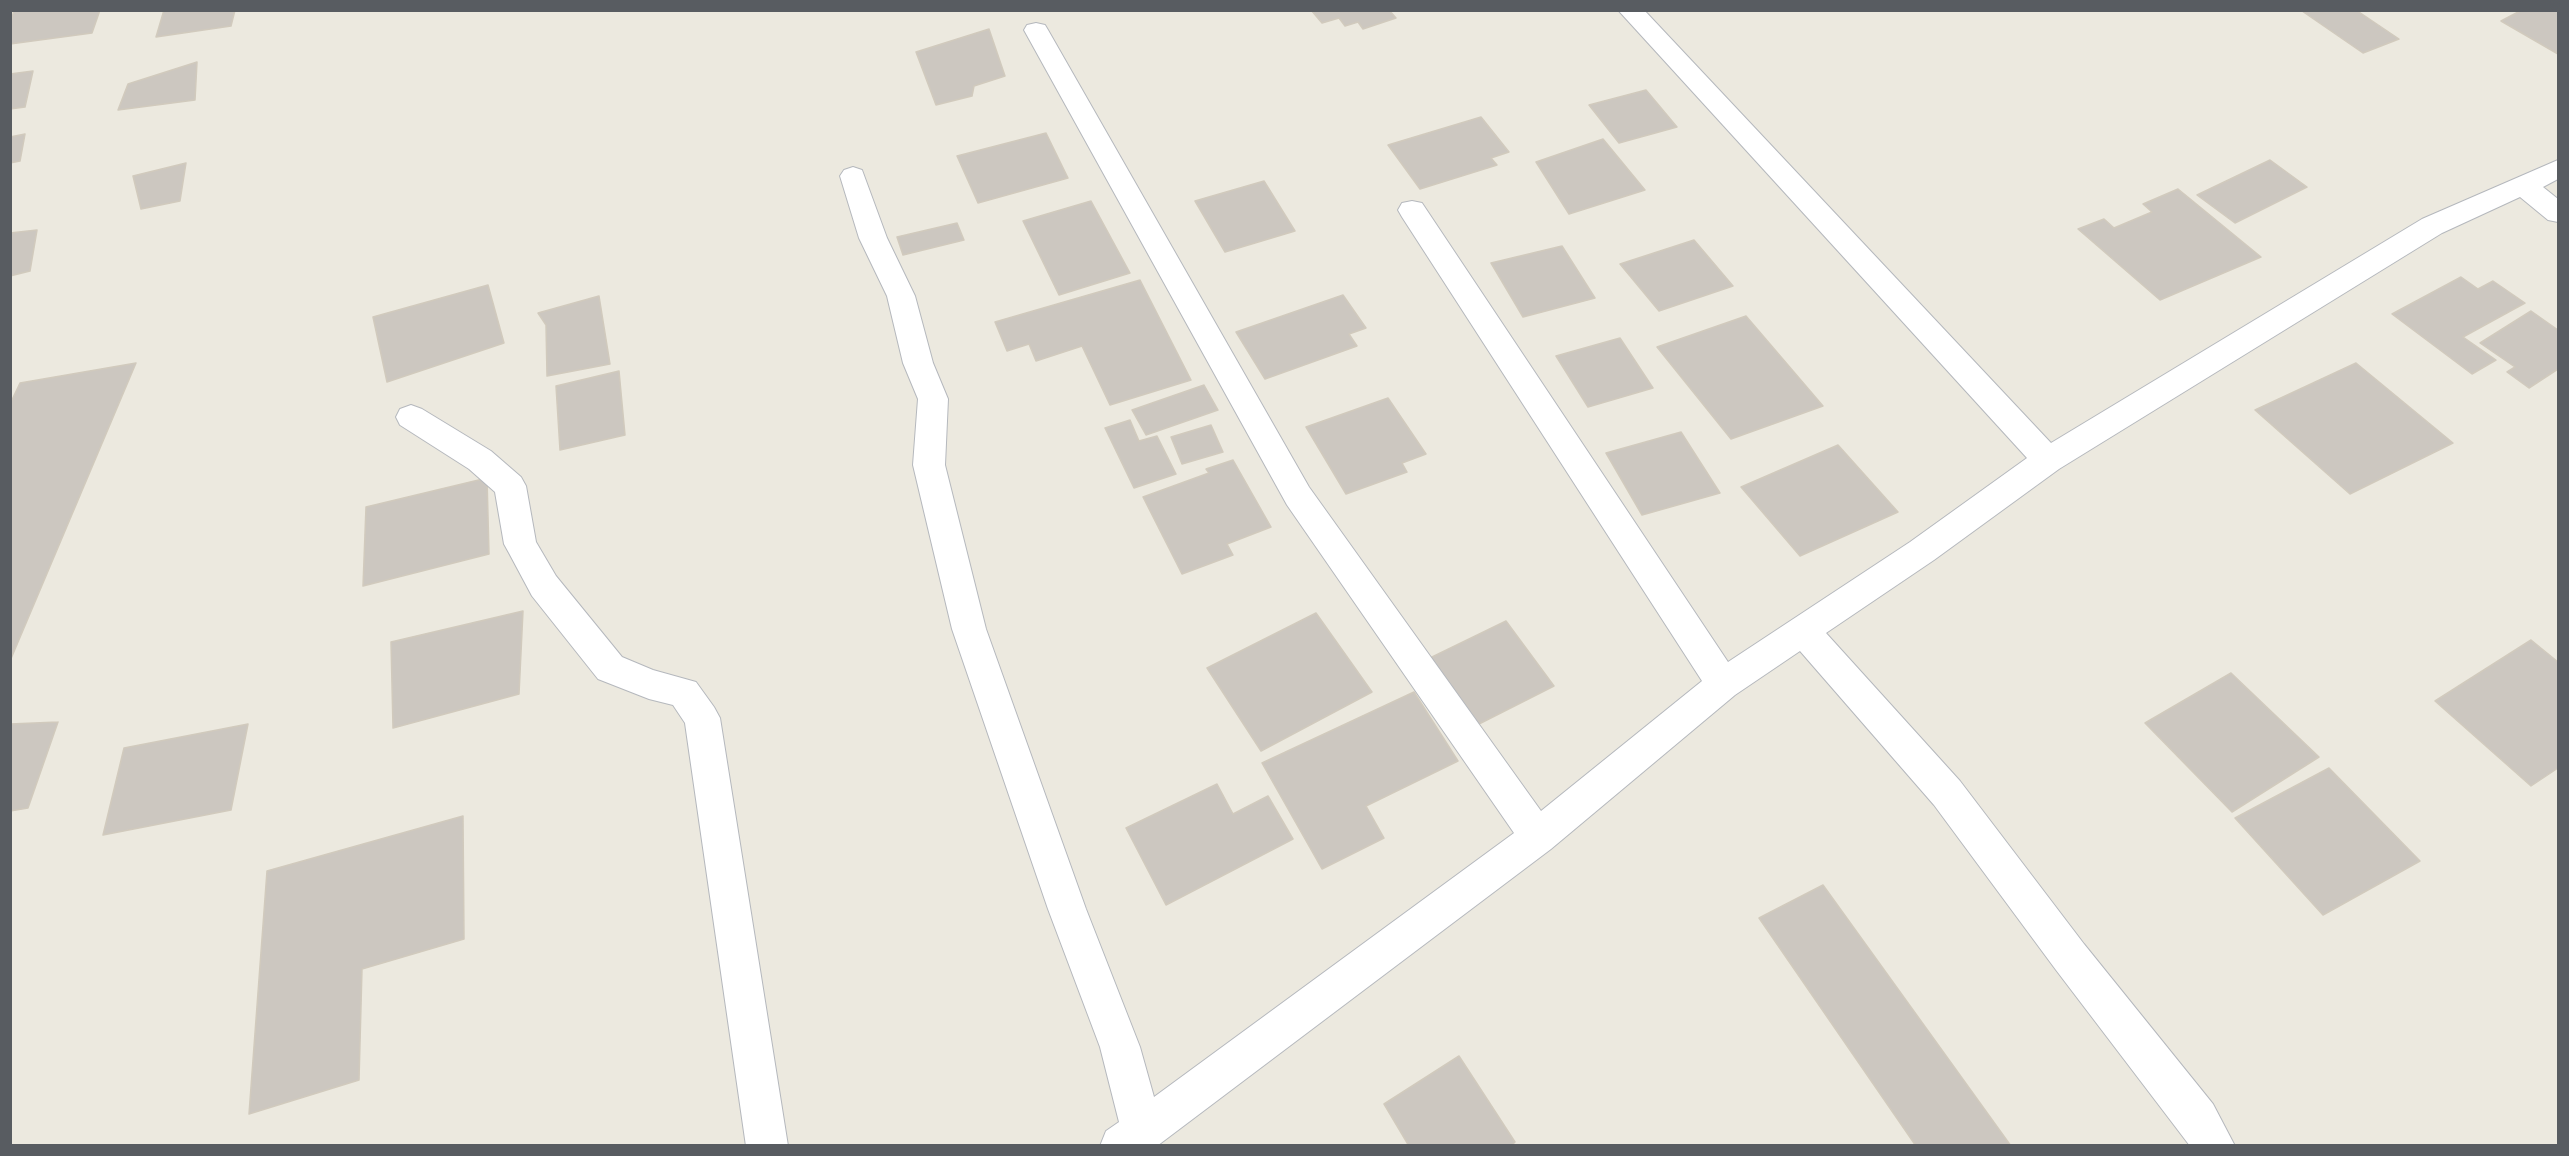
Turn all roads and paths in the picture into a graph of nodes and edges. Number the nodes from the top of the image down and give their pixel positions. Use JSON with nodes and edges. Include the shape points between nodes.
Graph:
{"nodes":[{"id":1,"x":1630,"y":10,"type":"edge"},
{"id":2,"x":1036,"y":30,"type":"dead end"},
{"id":3,"x":2559,"y":170,"type":"edge"},
{"id":4,"x":853,"y":176,"type":"dead end"},
{"id":5,"x":2524,"y":186,"type":"junction"},
{"id":6,"x":1412,"y":210,"type":"dead end"},
{"id":7,"x":2559,"y":213,"type":"edge"},
{"id":8,"x":411,"y":417,"type":"dead end"},
{"id":9,"x":2048,"y":460,"type":"junction"},
{"id":10,"x":1802,"y":630,"type":"junction"},
{"id":11,"x":1723,"y":684,"type":"junction"},
{"id":12,"x":1538,"y":837,"type":"junction"},
{"id":13,"x":1131,"y":1138,"type":"edge"},
{"id":14,"x":767,"y":1146,"type":"edge"},
{"id":15,"x":2214,"y":1146,"type":"edge"}],
"edges":[{"from":1,"to":9,"type":"street"},
{"from":2,"to":12,"type":"street","via":[[1298,496]]},
{"from":3,"to":5,"type":"street"},
{"from":4,"to":13,"type":"street","via":[[873,238],[901,296],[918,363],[933,399],[929,465],[969,629],[1120,1047]]},
{"from":5,"to":7,"type":"street"},
{"from":5,"to":9,"type":"street","via":[[2432,226]]},
{"from":6,"to":11,"type":"street"},
{"from":8,"to":14,"type":"street","via":[[480,460],[510,486],[520,544],[544,586],[610,668],[684,693],[702,718]]},
{"from":9,"to":10,"type":"street","via":[[1922,551]]},
{"from":10,"to":11,"type":"street"},
{"from":10,"to":15,"type":"street","via":[[1947,793],[2198,1119]]},
{"from":11,"to":12,"type":"street"},
{"from":12,"to":13,"type":"street"}]}
